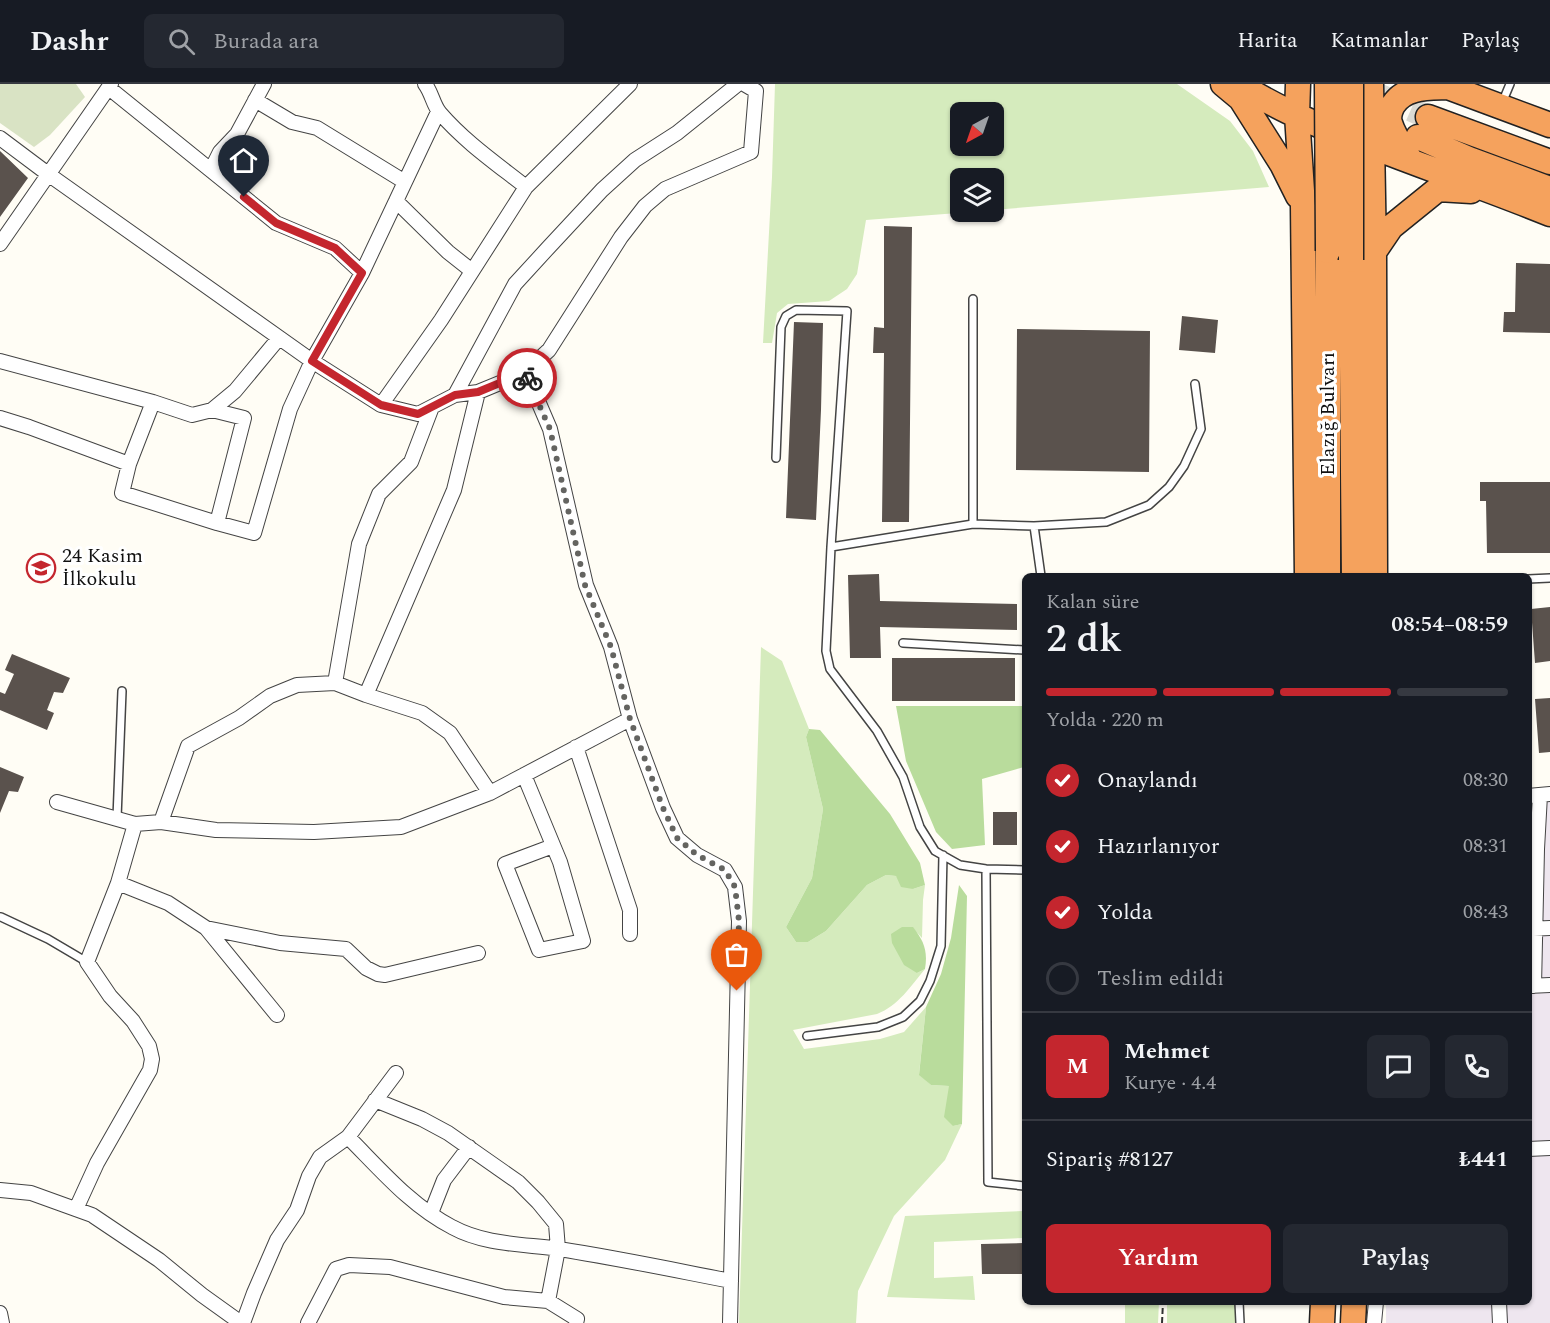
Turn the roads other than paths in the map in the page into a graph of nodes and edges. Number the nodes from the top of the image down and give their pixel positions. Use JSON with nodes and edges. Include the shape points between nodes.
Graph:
{"nodes":[{"id":1,"x":263,"y":84,"type":"edge"},
{"id":2,"x":630,"y":84,"type":"edge"},
{"id":3,"x":738,"y":84,"type":"edge"},
{"id":4,"x":744,"y":84,"type":"edge"},
{"id":5,"x":1223,"y":84,"type":"edge"},
{"id":6,"x":1237,"y":84,"type":"edge"},
{"id":7,"x":1298,"y":84,"type":"edge"},
{"id":8,"x":1327,"y":84,"type":"edge"},
{"id":9,"x":1351,"y":84,"type":"edge"},
{"id":10,"x":1371,"y":84,"type":"edge"},
{"id":11,"x":429,"y":85,"type":"edge"},
{"id":12,"x":110,"y":86,"type":"edge"},
{"id":13,"x":1455,"y":88,"type":"edge"},
{"id":14,"x":1505,"y":95,"type":"edge"},
{"id":15,"x":255,"y":100,"type":"junction"},
{"id":16,"x":438,"y":112,"type":"junction"},
{"id":17,"x":1297,"y":115,"type":"junction"},
{"id":18,"x":1550,"y":125,"type":"edge"},
{"id":19,"x":0,"y":138,"type":"edge"},
{"id":20,"x":1373,"y":147,"type":"junction"},
{"id":21,"x":1411,"y":161,"type":"junction"},
{"id":22,"x":1550,"y":162,"type":"edge"},
{"id":23,"x":211,"y":170,"type":"junction"},
{"id":24,"x":48,"y":174,"type":"junction"},
{"id":25,"x":405,"y":182,"type":"junction"},
{"id":26,"x":526,"y":187,"type":"junction"},
{"id":27,"x":1550,"y":189,"type":"edge"},
{"id":28,"x":1505,"y":196,"type":"junction"},
{"id":29,"x":396,"y":201,"type":"junction"},
{"id":30,"x":1303,"y":206,"type":"junction"},
{"id":31,"x":1550,"y":214,"type":"edge"},
{"id":32,"x":0,"y":244,"type":"edge"},
{"id":33,"x":1374,"y":252,"type":"junction"},
{"id":34,"x":472,"y":271,"type":"junction"},
{"id":35,"x":362,"y":273,"type":"junction"},
{"id":36,"x":973,"y":299,"type":"dead end"},
{"id":37,"x":279,"y":338,"type":"junction"},
{"id":38,"x":0,"y":361,"type":"edge"},
{"id":39,"x":312,"y":361,"type":"junction"},
{"id":40,"x":524,"y":373,"type":"junction"},
{"id":41,"x":1195,"y":384,"type":"dead end"},
{"id":42,"x":478,"y":392,"type":"junction"},
{"id":43,"x":455,"y":395,"type":"junction"},
{"id":44,"x":153,"y":402,"type":"junction"},
{"id":45,"x":381,"y":405,"type":"junction"},
{"id":46,"x":432,"y":407,"type":"junction"},
{"id":47,"x":212,"y":410,"type":"junction"},
{"id":48,"x":0,"y":418,"type":"edge"},
{"id":49,"x":776,"y":458,"type":"dead end"},
{"id":50,"x":129,"y":464,"type":"junction"},
{"id":51,"x":217,"y":523,"type":"junction"},
{"id":52,"x":973,"y":524,"type":"junction"},
{"id":53,"x":1034,"y":526,"type":"junction"},
{"id":54,"x":831,"y":547,"type":"junction"},
{"id":55,"x":1041,"y":573,"type":"edge"},
{"id":56,"x":1307,"y":573,"type":"edge"},
{"id":57,"x":1329,"y":573,"type":"edge"},
{"id":58,"x":1354,"y":573,"type":"edge"},
{"id":59,"x":1375,"y":573,"type":"edge"},
{"id":60,"x":1550,"y":578,"type":"edge"},
{"id":61,"x":1532,"y":579,"type":"edge"},
{"id":62,"x":903,"y":643,"type":"dead end"},
{"id":63,"x":1022,"y":650,"type":"edge"},
{"id":64,"x":335,"y":683,"type":"junction"},
{"id":65,"x":122,"y":691,"type":"dead end"},
{"id":66,"x":366,"y":695,"type":"junction"},
{"id":67,"x":630,"y":719,"type":"junction"},
{"id":68,"x":576,"y":747,"type":"junction"},
{"id":69,"x":524,"y":775,"type":"junction"},
{"id":70,"x":490,"y":793,"type":"junction"},
{"id":71,"x":1540,"y":795,"type":"edge"},
{"id":72,"x":57,"y":802,"type":"dead end"},
{"id":73,"x":117,"y":818,"type":"junction"},
{"id":74,"x":161,"y":822,"type":"junction"},
{"id":75,"x":135,"y":824,"type":"junction"},
{"id":76,"x":554,"y":846,"type":"junction"},
{"id":77,"x":1538,"y":849,"type":"edge"},
{"id":78,"x":943,"y":855,"type":"junction"},
{"id":79,"x":986,"y":869,"type":"junction"},
{"id":80,"x":1022,"y":870,"type":"edge"},
{"id":81,"x":118,"y":883,"type":"junction"},
{"id":82,"x":1538,"y":908,"type":"edge"},
{"id":83,"x":2,"y":917,"type":"dead end"},
{"id":84,"x":206,"y":928,"type":"junction"},
{"id":85,"x":1550,"y":928,"type":"edge"},
{"id":86,"x":1532,"y":929,"type":"edge"},
{"id":87,"x":630,"y":934,"type":"dead end"},
{"id":88,"x":478,"y":953,"type":"dead end"},
{"id":89,"x":87,"y":962,"type":"junction"},
{"id":90,"x":1532,"y":986,"type":"edge"},
{"id":91,"x":1550,"y":986,"type":"edge"},
{"id":92,"x":278,"y":1015,"type":"dead end"},
{"id":93,"x":807,"y":1036,"type":"dead end"},
{"id":94,"x":396,"y":1073,"type":"dead end"},
{"id":95,"x":375,"y":1101,"type":"junction"},
{"id":96,"x":348,"y":1137,"type":"junction"},
{"id":97,"x":469,"y":1147,"type":"junction"},
{"id":98,"x":1550,"y":1148,"type":"edge"},
{"id":99,"x":1532,"y":1149,"type":"edge"},
{"id":100,"x":1022,"y":1186,"type":"edge"},
{"id":101,"x":0,"y":1190,"type":"edge"},
{"id":102,"x":76,"y":1209,"type":"junction"},
{"id":103,"x":431,"y":1214,"type":"junction"},
{"id":104,"x":558,"y":1249,"type":"junction"},
{"id":105,"x":731,"y":1281,"type":"junction"},
{"id":106,"x":548,"y":1301,"type":"junction"},
{"id":107,"x":1239,"y":1305,"type":"edge"},
{"id":108,"x":1323,"y":1305,"type":"edge"},
{"id":109,"x":1354,"y":1305,"type":"edge"},
{"id":110,"x":1376,"y":1305,"type":"edge"},
{"id":111,"x":1499,"y":1305,"type":"edge"},
{"id":112,"x":0,"y":1313,"type":"edge"},
{"id":113,"x":579,"y":1322,"type":"edge"},
{"id":114,"x":2,"y":1323,"type":"edge"},
{"id":115,"x":242,"y":1323,"type":"edge"},
{"id":116,"x":308,"y":1323,"type":"edge"},
{"id":117,"x":730,"y":1323,"type":"edge"},
{"id":118,"x":1240,"y":1323,"type":"edge"},
{"id":119,"x":1323,"y":1323,"type":"edge"},
{"id":120,"x":1353,"y":1323,"type":"edge"},
{"id":121,"x":1374,"y":1323,"type":"edge"},
{"id":122,"x":1500,"y":1323,"type":"edge"}],
"edges":[{"from":1,"to":15,"type":"street"},
{"from":2,"to":26,"type":"street"},
{"from":3,"to":43,"type":"street","via":[[677,133],[635,160],[515,284]]},
{"from":4,"to":40,"type":"street","via":[[756,91],[751,152],[665,189],[645,206],[549,350]]},
{"from":5,"to":30,"type":"highway","via":[[1240,99],[1282,164]]},
{"from":6,"to":17,"type":"highway"},
{"from":7,"to":17,"type":"highway"},
{"from":8,"to":57,"type":"highway","name":"Elazığ Bulvarı","bridge":true},
{"from":9,"to":58,"type":"highway","name":"Elazığ Bulvarı","bridge":true},
{"from":10,"to":20,"type":"highway"},
{"from":11,"to":16,"type":"street"},
{"from":12,"to":23,"type":"street"},
{"from":12,"to":24,"type":"street"},
{"from":13,"to":14,"type":"highway"},
{"from":13,"to":21,"type":"highway","via":[[1408,91],[1395,102],[1389,120]]},
{"from":14,"to":18,"type":"highway"},
{"from":15,"to":23,"type":"street"},
{"from":15,"to":25,"type":"street","via":[[292,122],[317,128]]},
{"from":16,"to":25,"type":"street"},
{"from":16,"to":26,"type":"street","via":[[476,149]]},
{"from":17,"to":20,"type":"highway"},
{"from":17,"to":30,"type":"highway"},
{"from":19,"to":24,"type":"street"},
{"from":20,"to":21,"type":"highway"},
{"from":20,"to":33,"type":"highway"},
{"from":21,"to":28,"type":"highway"},
{"from":22,"to":27,"type":"highway","via":[[1423,127],[1469,159]]},
{"from":23,"to":35,"type":"street","via":[[276,223],[335,248]]},
{"from":24,"to":32,"type":"street"},
{"from":24,"to":37,"type":"street"},
{"from":25,"to":29,"type":"street"},
{"from":26,"to":34,"type":"street"},
{"from":28,"to":31,"type":"highway"},
{"from":28,"to":33,"type":"highway","via":[[1438,189],[1391,226]]},
{"from":29,"to":34,"type":"street"},
{"from":29,"to":35,"type":"street"},
{"from":30,"to":56,"type":"highway"},
{"from":33,"to":59,"type":"highway"},
{"from":34,"to":45,"type":"street"},
{"from":35,"to":39,"type":"street"},
{"from":36,"to":52,"type":"lane"},
{"from":37,"to":39,"type":"street"},
{"from":37,"to":47,"type":"street","via":[[235,391]]},
{"from":38,"to":44,"type":"street"},
{"from":39,"to":45,"type":"street"},
{"from":39,"to":51,"type":"street","via":[[290,409],[254,533]]},
{"from":40,"to":42,"type":"street"},
{"from":40,"to":67,"type":"street","via":[[550,429],[585,585],[611,647]]},
{"from":41,"to":53,"type":"lane","via":[[1201,429],[1184,466],[1149,505],[1106,522]]},
{"from":42,"to":43,"type":"street"},
{"from":42,"to":66,"type":"street","via":[[454,490]]},
{"from":43,"to":46,"type":"street"},
{"from":44,"to":47,"type":"street","via":[[192,415]]},
{"from":44,"to":50,"type":"street"},
{"from":45,"to":46,"type":"street","via":[[418,414]]},
{"from":46,"to":64,"type":"street","via":[[411,462],[379,494],[360,544]]},
{"from":47,"to":51,"type":"street","via":[[244,418]]},
{"from":48,"to":50,"type":"street"},
{"from":49,"to":54,"type":"lane","via":[[781,327],[786,316],[796,310],[847,311]]},
{"from":50,"to":51,"type":"street","via":[[122,493]]},
{"from":52,"to":53,"type":"lane"},
{"from":52,"to":54,"type":"lane"},
{"from":53,"to":55,"type":"lane"},
{"from":54,"to":78,"type":"lane","via":[[826,651],[830,669],[877,731],[903,777],[920,827],[935,851]]},
{"from":60,"to":61,"type":"lane"},
{"from":62,"to":63,"type":"lane"},
{"from":64,"to":66,"type":"street"},
{"from":64,"to":74,"type":"street","via":[[297,685],[270,696],[188,746]]},
{"from":65,"to":73,"type":"lane"},
{"from":66,"to":70,"type":"street","via":[[423,713],[450,733]]},
{"from":67,"to":68,"type":"street"},
{"from":67,"to":105,"type":"street","via":[[677,838],[697,855],[725,870],[735,887],[739,921]]},
{"from":68,"to":69,"type":"street"},
{"from":68,"to":87,"type":"street","via":[[630,910]]},
{"from":69,"to":70,"type":"street"},
{"from":69,"to":76,"type":"street"},
{"from":70,"to":74,"type":"street","via":[[401,827],[314,832],[216,831]]},
{"from":71,"to":77,"type":"street"},
{"from":72,"to":73,"type":"street"},
{"from":73,"to":75,"type":"street"},
{"from":74,"to":75,"type":"street"},
{"from":75,"to":81,"type":"street"},
{"from":76,"to":76,"type":"street","via":[[505,864],[539,950],[583,941]]},
{"from":77,"to":82,"type":"street"},
{"from":78,"to":79,"type":"lane","via":[[960,865]]},
{"from":78,"to":93,"type":"lane","via":[[941,946],[920,1001],[903,1017],[878,1027]]},
{"from":79,"to":80,"type":"lane"},
{"from":79,"to":100,"type":"lane","via":[[988,1182]]},
{"from":81,"to":84,"type":"street","via":[[168,903]]},
{"from":81,"to":89,"type":"street"},
{"from":82,"to":86,"type":"street"},
{"from":83,"to":89,"type":"lane"},
{"from":84,"to":88,"type":"street","via":[[280,943],[346,949],[366,968],[385,975]]},
{"from":84,"to":92,"type":"street"},
{"from":85,"to":86,"type":"street"},
{"from":89,"to":102,"type":"street","via":[[133,1021],[152,1059],[150,1070],[97,1163]]},
{"from":90,"to":91,"type":"street"},
{"from":94,"to":95,"type":"street"},
{"from":95,"to":96,"type":"street"},
{"from":95,"to":97,"type":"street","via":[[422,1119]]},
{"from":96,"to":103,"type":"street"},
{"from":96,"to":115,"type":"street","via":[[320,1157],[309,1176],[297,1210],[276,1240]]},
{"from":97,"to":103,"type":"street","via":[[444,1180]]},
{"from":97,"to":104,"type":"street","via":[[518,1182],[544,1209],[556,1224]]},
{"from":98,"to":99,"type":"street"},
{"from":101,"to":102,"type":"street","via":[[31,1193]]},
{"from":102,"to":115,"type":"street","via":[[92,1215],[159,1260]]},
{"from":103,"to":104,"type":"street","via":[[472,1236]]},
{"from":104,"to":105,"type":"street"},
{"from":104,"to":106,"type":"street"},
{"from":105,"to":117,"type":"street"},
{"from":106,"to":113,"type":"street"},
{"from":106,"to":116,"type":"street","via":[[504,1297],[390,1267],[349,1265],[336,1269]]},
{"from":107,"to":118,"type":"lane"},
{"from":108,"to":119,"type":"highway"},
{"from":109,"to":120,"type":"highway"},
{"from":110,"to":121,"type":"street"},
{"from":111,"to":122,"type":"street"},
{"from":112,"to":114,"type":"street"}]}
